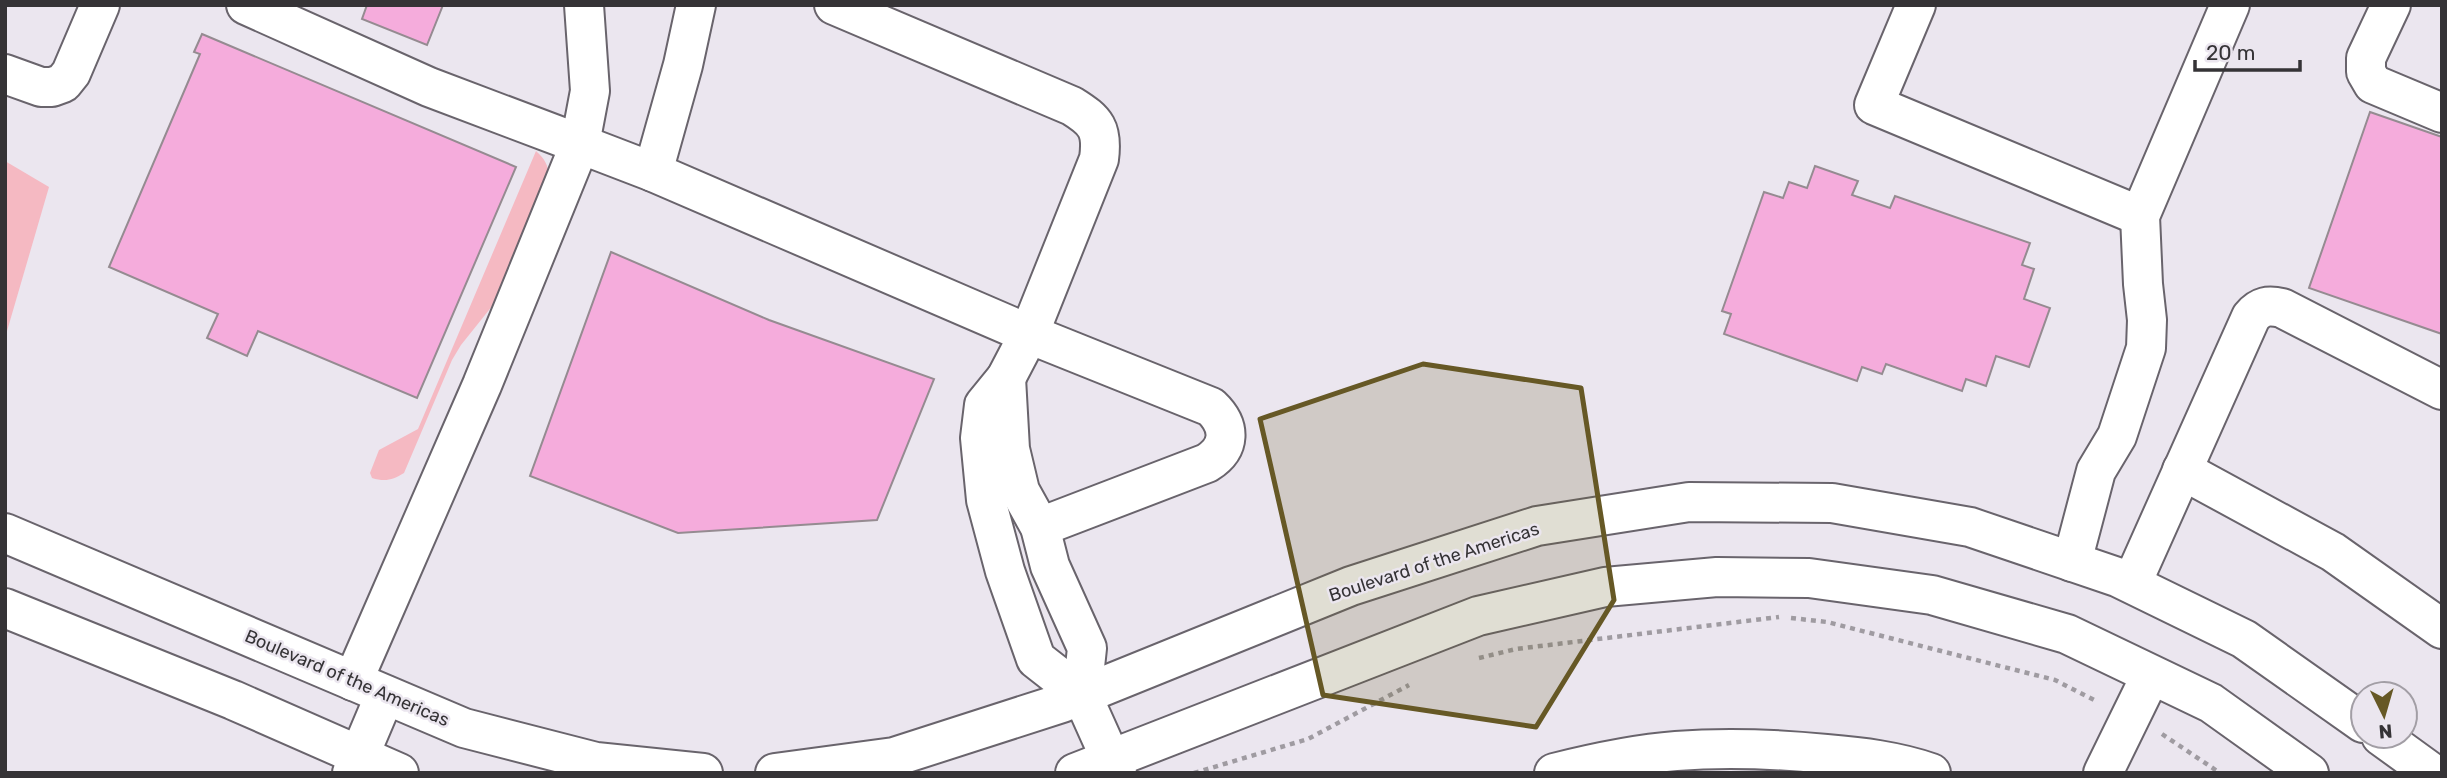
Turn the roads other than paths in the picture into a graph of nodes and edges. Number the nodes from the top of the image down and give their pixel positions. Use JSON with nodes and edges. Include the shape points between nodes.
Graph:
{"nodes":[{"id":1,"x":100,"y":5,"type":"edge"},
{"id":2,"x":246,"y":5,"type":"edge"},
{"id":3,"x":584,"y":5,"type":"edge"},
{"id":4,"x":696,"y":5,"type":"edge"},
{"id":5,"x":834,"y":5,"type":"edge"},
{"id":6,"x":1916,"y":5,"type":"edge"},
{"id":7,"x":2230,"y":5,"type":"edge"},
{"id":8,"x":2391,"y":5,"type":"edge"},
{"id":9,"x":5,"y":74,"type":"edge"},
{"id":10,"x":2442,"y":113,"type":"edge"},
{"id":11,"x":580,"y":144,"type":"junction"},
{"id":12,"x":653,"y":172,"type":"junction"},
{"id":13,"x":2140,"y":216,"type":"junction"},
{"id":14,"x":1029,"y":334,"type":"junction"},
{"id":15,"x":1006,"y":379,"type":"junction"},
{"id":16,"x":2442,"y":390,"type":"edge"},
{"id":17,"x":2182,"y":470,"type":"junction"},
{"id":18,"x":1040,"y":527,"type":"junction"},
{"id":19,"x":5,"y":533,"type":"edge"},
{"id":20,"x":2072,"y":562,"type":"junction"},
{"id":21,"x":2132,"y":583,"type":"junction"},
{"id":22,"x":5,"y":608,"type":"edge"},
{"id":23,"x":2442,"y":629,"type":"edge"},
{"id":24,"x":2151,"y":675,"type":"junction"},
{"id":25,"x":369,"y":688,"type":"junction"},
{"id":26,"x":1082,"y":695,"type":"junction"},
{"id":27,"x":2349,"y":713,"type":"edge"},
{"id":28,"x":2400,"y":750,"type":"edge"},
{"id":29,"x":356,"y":764,"type":"edge"},
{"id":30,"x":1114,"y":766,"type":"edge"},
{"id":31,"x":399,"y":773,"type":"edge"},
{"id":32,"x":703,"y":773,"type":"edge"},
{"id":33,"x":775,"y":773,"type":"edge"},
{"id":34,"x":1074,"y":773,"type":"edge"},
{"id":35,"x":1554,"y":773,"type":"edge"},
{"id":36,"x":1931,"y":773,"type":"edge"},
{"id":37,"x":2103,"y":773,"type":"edge"},
{"id":38,"x":2309,"y":773,"type":"edge"},
{"id":39,"x":2432,"y":773,"type":"edge"}],
"edges":[{"from":1,"to":9,"type":"street","via":[[63,83],[41,88]]},
{"from":2,"to":11,"type":"street","via":[[429,87]]},
{"from":3,"to":11,"type":"street","via":[[590,92]]},
{"from":4,"to":12,"type":"street"},
{"from":5,"to":14,"type":"street","via":[[1072,106],[1098,127],[1099,159]]},
{"from":6,"to":13,"type":"street","via":[[1874,106]]},
{"from":7,"to":13,"type":"street"},
{"from":8,"to":10,"type":"street","via":[[2366,58],[2365,72],[2373,84]]},
{"from":11,"to":12,"type":"street"},
{"from":11,"to":25,"type":"street","via":[[482,385]]},
{"from":12,"to":14,"type":"street"},
{"from":13,"to":20,"type":"street","via":[[2146,348],[2118,436],[2096,471]]},
{"from":14,"to":15,"type":"street"},
{"from":14,"to":18,"type":"street","via":[[1211,407],[1221,416],[1226,435],[1218,456],[1207,463]]},
{"from":15,"to":18,"type":"street","via":[[1010,449],[1020,491]]},
{"from":15,"to":26,"type":"street","via":[[984,405],[980,438],[986,499],[1036,659]]},
{"from":16,"to":17,"type":"street","via":[[2281,308],[2268,306],[2251,317]]},
{"from":17,"to":21,"type":"street"},
{"from":17,"to":23,"type":"street","via":[[2333,552]]},
{"from":18,"to":26,"type":"street","via":[[1050,566],[1087,648]]},
{"from":19,"to":25,"type":"street","name":"Boulevard of the Americas"},
{"from":20,"to":21,"type":"street","name":"Boulevard of the Americas"},
{"from":20,"to":26,"type":"street","name":"Boulevard of the Americas","via":[[1970,527],[1832,503],[1689,502],[1537,526],[1351,586]]},
{"from":21,"to":27,"type":"street","name":"Boulevard of the Americas","via":[[2244,639]]},
{"from":22,"to":29,"type":"street","via":[[233,700]]},
{"from":24,"to":30,"type":"street","via":[[2067,634],[1932,595],[1809,578],[1717,577],[1605,587],[1478,616]]},
{"from":24,"to":37,"type":"street"},
{"from":24,"to":38,"type":"street","via":[[2211,704]]},
{"from":25,"to":29,"type":"street"},
{"from":25,"to":32,"type":"street","name":"Boulevard of the Americas","via":[[464,728],[596,762]]},
{"from":26,"to":30,"type":"street"},
{"from":26,"to":33,"type":"street","name":"Boulevard of the Americas","via":[[894,757]]},
{"from":28,"to":39,"type":"street"},
{"from":29,"to":31,"type":"street"},
{"from":30,"to":34,"type":"street"},
{"from":35,"to":36,"type":"street","via":[[1675,751],[1742,750],[1864,757]]}]}
